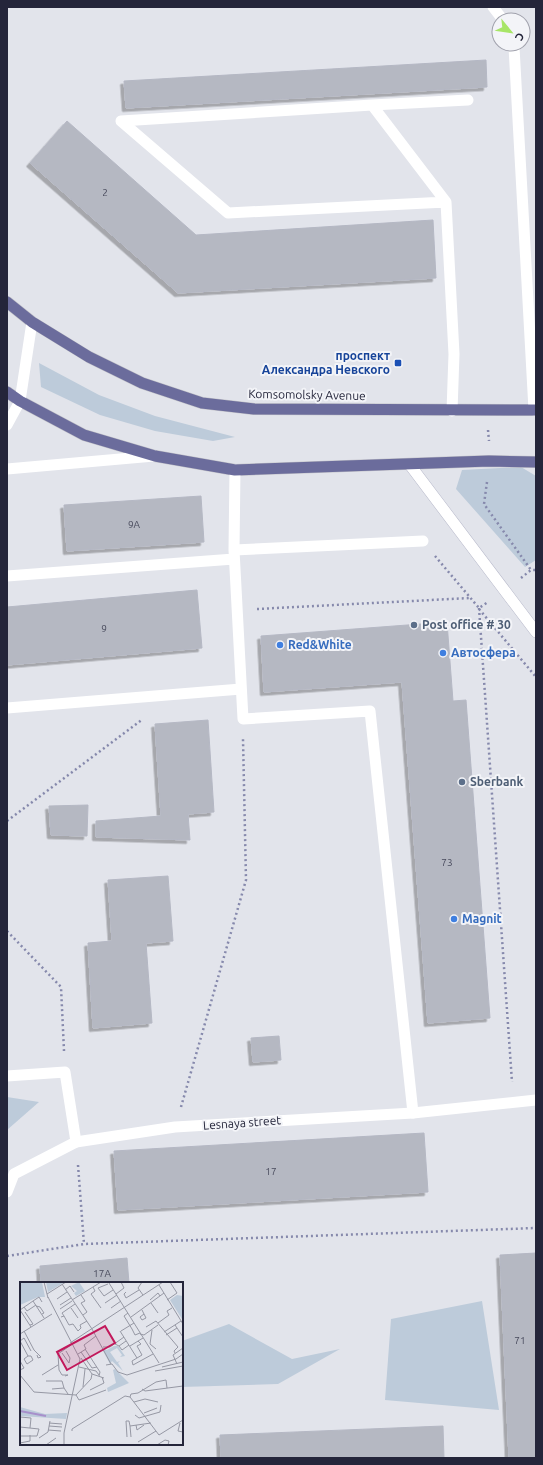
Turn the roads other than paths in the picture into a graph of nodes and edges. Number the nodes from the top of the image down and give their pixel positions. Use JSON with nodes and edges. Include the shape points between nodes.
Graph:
{"nodes":[{"id":1,"x":514,"y":52,"type":"edge"},
{"id":2,"x":468,"y":100,"type":"dead end"},
{"id":3,"x":372,"y":105,"type":"junction"},
{"id":4,"x":446,"y":202,"type":"junction"},
{"id":5,"x":7,"y":302,"type":"edge"},
{"id":6,"x":32,"y":322,"type":"junction"},
{"id":7,"x":7,"y":392,"type":"edge"},
{"id":8,"x":20,"y":401,"type":"junction"},
{"id":9,"x":452,"y":410,"type":"junction"},
{"id":10,"x":535,"y":410,"type":"edge"},
{"id":11,"x":7,"y":425,"type":"edge"},
{"id":12,"x":155,"y":456,"type":"junction"},
{"id":13,"x":536,"y":462,"type":"edge"},
{"id":14,"x":410,"y":465,"type":"junction"},
{"id":15,"x":7,"y":469,"type":"edge"},
{"id":16,"x":235,"y":470,"type":"junction"},
{"id":17,"x":423,"y":541,"type":"road end"},
{"id":18,"x":234,"y":554,"type":"junction"},
{"id":19,"x":7,"y":576,"type":"edge"},
{"id":20,"x":536,"y":632,"type":"edge"},
{"id":21,"x":242,"y":689,"type":"junction"},
{"id":22,"x":7,"y":708,"type":"edge"},
{"id":23,"x":7,"y":1076,"type":"edge"},
{"id":24,"x":536,"y":1100,"type":"edge"},
{"id":25,"x":413,"y":1112,"type":"junction"},
{"id":26,"x":76,"y":1142,"type":"junction"},
{"id":27,"x":7,"y":1192,"type":"edge"}],
"edges":[{"from":1,"to":10,"type":"street"},
{"from":2,"to":3,"type":"street"},
{"from":3,"to":4,"type":"street"},
{"from":3,"to":4,"type":"street","via":[[121,121],[228,213]]},
{"from":4,"to":9,"type":"street","via":[[454,354]]},
{"from":5,"to":6,"type":"main road","name":"Komsomolsky Avenue"},
{"from":6,"to":8,"type":"street"},
{"from":6,"to":9,"type":"main road","name":"Komsomolsky Avenue","via":[[89,357],[142,383],[202,402],[254,409]]},
{"from":7,"to":8,"type":"main road"},
{"from":8,"to":11,"type":"street"},
{"from":8,"to":12,"type":"main road","via":[[84,436]]},
{"from":9,"to":10,"type":"main road","name":"Komsomolsky Avenue"},
{"from":12,"to":15,"type":"street"},
{"from":12,"to":16,"type":"main road"},
{"from":13,"to":14,"type":"main road","via":[[489,461]]},
{"from":14,"to":16,"type":"main road"},
{"from":14,"to":20,"type":"street"},
{"from":16,"to":18,"type":"street"},
{"from":17,"to":18,"type":"street"},
{"from":18,"to":19,"type":"street"},
{"from":18,"to":21,"type":"street"},
{"from":21,"to":22,"type":"street"},
{"from":21,"to":25,"type":"street","via":[[243,719],[370,711]]},
{"from":23,"to":26,"type":"street","via":[[65,1072]]},
{"from":24,"to":25,"type":"street","name":"Lesnaya street"},
{"from":25,"to":26,"type":"street","name":"Lesnaya street","via":[[175,1127]]},
{"from":26,"to":27,"type":"street","name":"Lesnaya street","via":[[14,1174]]}]}
